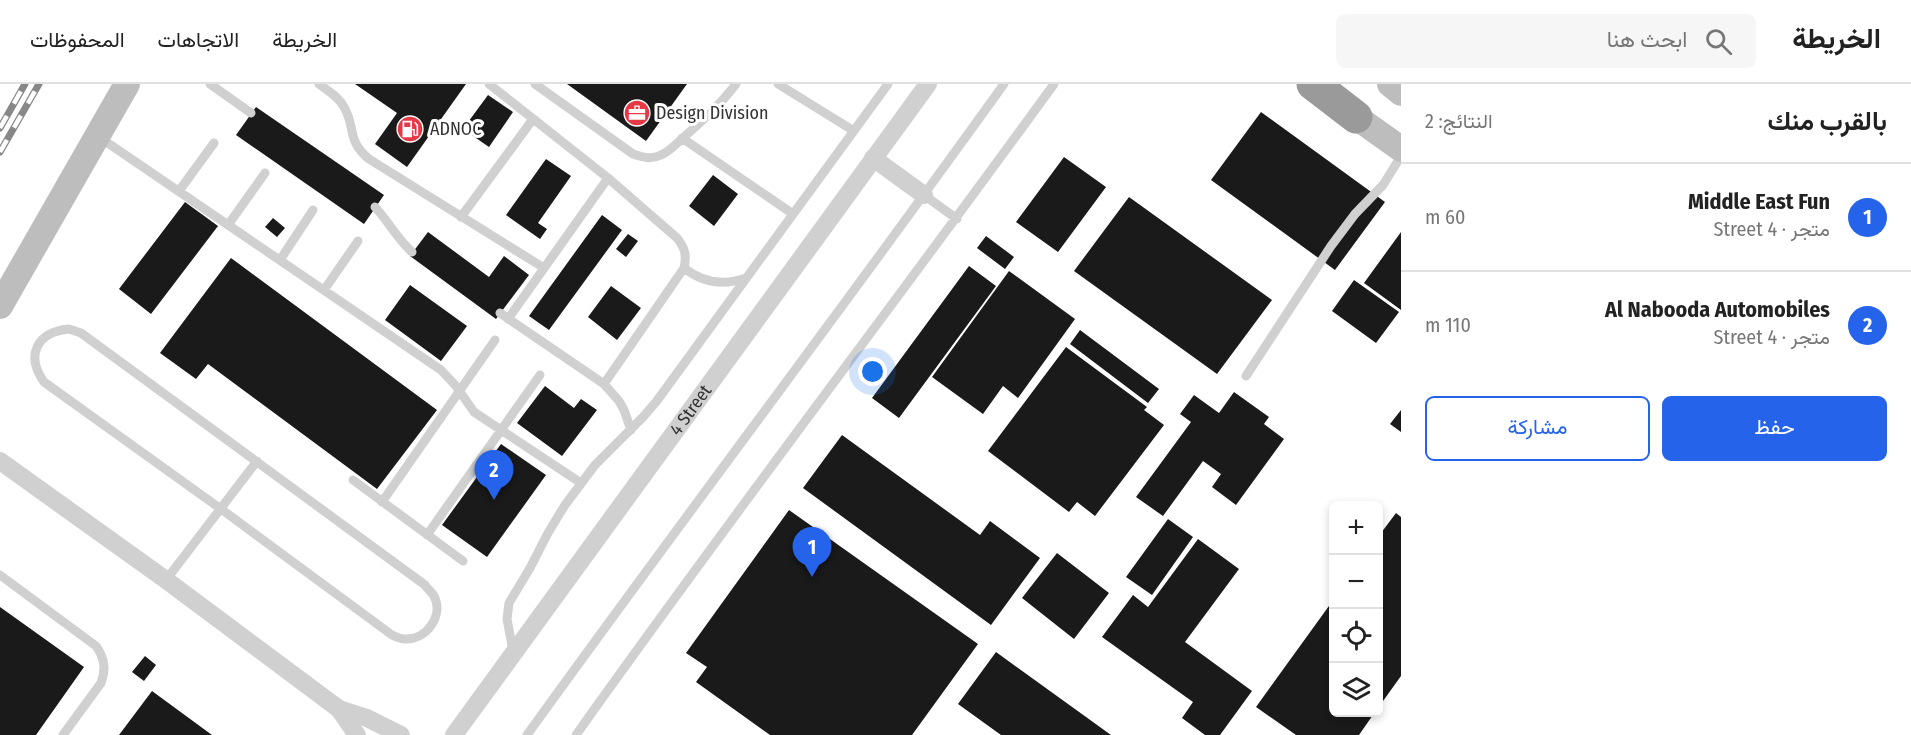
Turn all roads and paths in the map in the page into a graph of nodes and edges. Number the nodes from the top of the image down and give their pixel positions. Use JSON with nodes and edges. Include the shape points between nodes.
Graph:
{"nodes":[{"id":1,"x":126,"y":84,"type":"edge"},
{"id":2,"x":210,"y":84,"type":"edge"},
{"id":3,"x":319,"y":84,"type":"edge"},
{"id":4,"x":489,"y":84,"type":"edge"},
{"id":5,"x":535,"y":84,"type":"edge"},
{"id":6,"x":736,"y":84,"type":"edge"},
{"id":7,"x":778,"y":84,"type":"edge"},
{"id":8,"x":888,"y":84,"type":"edge"},
{"id":9,"x":928,"y":84,"type":"edge"},
{"id":10,"x":1004,"y":84,"type":"edge"},
{"id":11,"x":1054,"y":84,"type":"edge"},
{"id":12,"x":1298,"y":84,"type":"edge"},
{"id":13,"x":1313,"y":84,"type":"edge"},
{"id":14,"x":1390,"y":84,"type":"edge"},
{"id":15,"x":1401,"y":93,"type":"edge"},
{"id":16,"x":251,"y":113,"type":"dead end"},
{"id":17,"x":1356,"y":117,"type":"junction"},
{"id":18,"x":533,"y":118,"type":"junction"},
{"id":19,"x":854,"y":131,"type":"junction"},
{"id":20,"x":97,"y":136,"type":"junction"},
{"id":21,"x":682,"y":138,"type":"junction"},
{"id":22,"x":214,"y":143,"type":"dead end"},
{"id":23,"x":1401,"y":149,"type":"edge"},
{"id":24,"x":1401,"y":156,"type":"edge"},
{"id":25,"x":873,"y":158,"type":"junction"},
{"id":26,"x":265,"y":173,"type":"dead end"},
{"id":27,"x":608,"y":178,"type":"junction"},
{"id":28,"x":179,"y":191,"type":"junction"},
{"id":29,"x":924,"y":195,"type":"junction"},
{"id":30,"x":375,"y":207,"type":"dead end"},
{"id":31,"x":313,"y":210,"type":"dead end"},
{"id":32,"x":793,"y":214,"type":"junction"},
{"id":33,"x":461,"y":217,"type":"junction"},
{"id":34,"x":957,"y":219,"type":"junction"},
{"id":35,"x":228,"y":225,"type":"junction"},
{"id":36,"x":358,"y":241,"type":"dead end"},
{"id":37,"x":412,"y":252,"type":"dead end"},
{"id":38,"x":280,"y":260,"type":"junction"},
{"id":39,"x":544,"y":268,"type":"junction"},
{"id":40,"x":684,"y":268,"type":"junction"},
{"id":41,"x":746,"y":278,"type":"junction"},
{"id":42,"x":324,"y":290,"type":"junction"},
{"id":43,"x":0,"y":306,"type":"edge"},
{"id":44,"x":495,"y":340,"type":"dead end"},
{"id":45,"x":540,"y":375,"type":"dead end"},
{"id":46,"x":1246,"y":376,"type":"dead end"},
{"id":47,"x":604,"y":384,"type":"junction"},
{"id":48,"x":459,"y":390,"type":"junction"},
{"id":49,"x":631,"y":429,"type":"junction"},
{"id":50,"x":500,"y":430,"type":"junction"},
{"id":51,"x":0,"y":461,"type":"edge"},
{"id":52,"x":257,"y":461,"type":"junction"},
{"id":53,"x":353,"y":480,"type":"dead end"},
{"id":54,"x":581,"y":483,"type":"junction"},
{"id":55,"x":382,"y":501,"type":"junction"},
{"id":56,"x":221,"y":509,"type":"junction"},
{"id":57,"x":427,"y":535,"type":"junction"},
{"id":58,"x":463,"y":561,"type":"dead end"},
{"id":59,"x":0,"y":575,"type":"edge"},
{"id":60,"x":166,"y":580,"type":"junction"},
{"id":61,"x":513,"y":654,"type":"junction"},
{"id":62,"x":339,"y":709,"type":"junction"},
{"id":63,"x":63,"y":735,"type":"edge"},
{"id":64,"x":357,"y":735,"type":"edge"},
{"id":65,"x":402,"y":735,"type":"edge"},
{"id":66,"x":454,"y":735,"type":"edge"},
{"id":67,"x":527,"y":735,"type":"edge"},
{"id":68,"x":576,"y":735,"type":"edge"}],
"edges":[{"from":1,"to":20,"type":"street"},
{"from":2,"to":16,"type":"lane"},
{"from":3,"to":33,"type":"lane","via":[[345,108],[360,152]]},
{"from":4,"to":18,"type":"lane"},
{"from":5,"to":21,"type":"lane","via":[[642,158],[660,156]]},
{"from":6,"to":21,"type":"lane"},
{"from":7,"to":19,"type":"lane"},
{"from":8,"to":19,"type":"lane"},
{"from":9,"to":25,"type":"street","name":"4 Street"},
{"from":10,"to":29,"type":"lane"},
{"from":11,"to":34,"type":"lane"},
{"from":12,"to":17,"type":"street"},
{"from":13,"to":17,"type":"highway"},
{"from":14,"to":15,"type":"street"},
{"from":17,"to":23,"type":"street"},
{"from":18,"to":27,"type":"lane"},
{"from":18,"to":33,"type":"lane"},
{"from":19,"to":32,"type":"lane"},
{"from":20,"to":28,"type":"lane"},
{"from":20,"to":43,"type":"street"},
{"from":21,"to":32,"type":"lane"},
{"from":22,"to":28,"type":"lane"},
{"from":24,"to":46,"type":"lane","via":[[1383,185],[1331,246]]},
{"from":25,"to":29,"type":"street"},
{"from":25,"to":61,"type":"street","name":"4 Street"},
{"from":26,"to":35,"type":"lane"},
{"from":27,"to":39,"type":"lane"},
{"from":27,"to":40,"type":"lane","via":[[684,246]]},
{"from":28,"to":35,"type":"lane"},
{"from":29,"to":34,"type":"lane"},
{"from":29,"to":67,"type":"lane"},
{"from":30,"to":37,"type":"lane"},
{"from":31,"to":38,"type":"lane"},
{"from":32,"to":41,"type":"lane"},
{"from":33,"to":39,"type":"lane"},
{"from":34,"to":68,"type":"lane"},
{"from":35,"to":38,"type":"lane"},
{"from":36,"to":42,"type":"lane"},
{"from":38,"to":42,"type":"lane"},
{"from":39,"to":47,"type":"lane","via":[[504,316]]},
{"from":40,"to":41,"type":"lane","via":[[698,278],[717,283]]},
{"from":40,"to":47,"type":"lane"},
{"from":41,"to":49,"type":"lane","via":[[656,402]]},
{"from":42,"to":48,"type":"lane","via":[[441,370]]},
{"from":44,"to":48,"type":"lane"},
{"from":45,"to":50,"type":"lane"},
{"from":47,"to":49,"type":"lane","via":[[619,402]]},
{"from":48,"to":50,"type":"lane","via":[[474,412]]},
{"from":48,"to":55,"type":"lane"},
{"from":49,"to":54,"type":"lane"},
{"from":50,"to":54,"type":"lane"},
{"from":50,"to":57,"type":"lane"},
{"from":51,"to":60,"type":"street"},
{"from":52,"to":56,"type":"lane"},
{"from":52,"to":56,"type":"lane","via":[[424,585],[434,597],[437,612],[432,626],[421,636],[406,639],[392,635]]},
{"from":52,"to":56,"type":"lane","via":[[81,333],[56,330],[37,346],[34,359],[44,382]]},
{"from":53,"to":55,"type":"lane"},
{"from":54,"to":61,"type":"lane","via":[[509,603],[507,619]]},
{"from":55,"to":57,"type":"lane"},
{"from":56,"to":60,"type":"lane"},
{"from":57,"to":58,"type":"lane"},
{"from":59,"to":63,"type":"lane","via":[[102,654],[105,664],[101,683]]},
{"from":60,"to":62,"type":"street"},
{"from":61,"to":66,"type":"street","name":"4 Street"},
{"from":62,"to":64,"type":"street"},
{"from":62,"to":65,"type":"street"}]}
